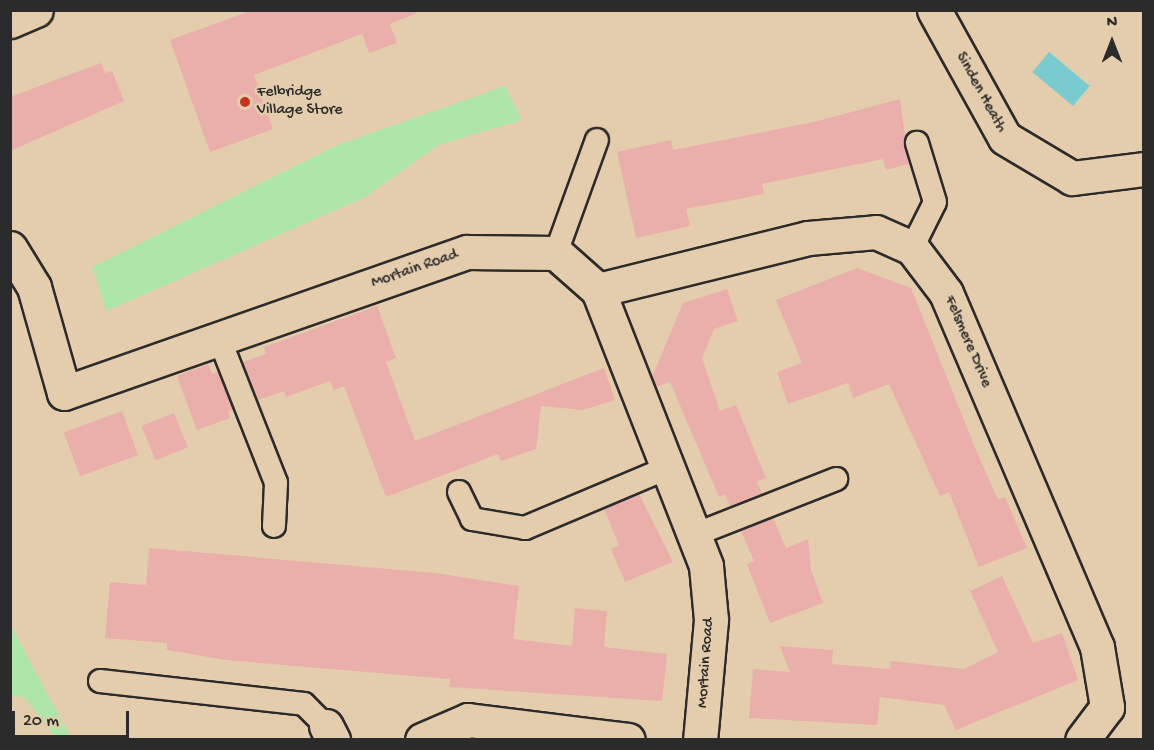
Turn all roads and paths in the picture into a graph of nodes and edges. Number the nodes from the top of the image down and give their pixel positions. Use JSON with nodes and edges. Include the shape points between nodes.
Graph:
{"nodes":[{"id":1,"x":36,"y":10,"type":"edge"},
{"id":2,"x":934,"y":10,"type":"edge"},
{"id":3,"x":10,"y":21,"type":"edge"},
{"id":4,"x":597,"y":140,"type":"dead end"},
{"id":5,"x":917,"y":142,"type":"dead end"},
{"id":6,"x":1143,"y":169,"type":"edge"},
{"id":7,"x":10,"y":248,"type":"edge"},
{"id":8,"x":912,"y":248,"type":"junction"},
{"id":9,"x":556,"y":254,"type":"junction"},
{"id":10,"x":598,"y":290,"type":"junction"},
{"id":11,"x":219,"y":338,"type":"junction"},
{"id":12,"x":667,"y":468,"type":"junction"},
{"id":13,"x":836,"y":479,"type":"dead end"},
{"id":14,"x":459,"y":492,"type":"dead end"},
{"id":15,"x":274,"y":526,"type":"dead end"},
{"id":16,"x":694,"y":535,"type":"junction"},
{"id":17,"x":100,"y":681,"type":"dead end"},
{"id":18,"x":330,"y":733,"type":"edge"},
{"id":19,"x":422,"y":740,"type":"edge"},
{"id":20,"x":628,"y":740,"type":"edge"},
{"id":21,"x":700,"y":740,"type":"edge"},
{"id":22,"x":1082,"y":740,"type":"edge"}],
"edges":[{"from":1,"to":3,"type":"street"},
{"from":2,"to":6,"type":"street","name":"Sinden Heath","via":[[1005,138],[1072,178]]},
{"from":4,"to":9,"type":"lane"},
{"from":5,"to":8,"type":"lane","via":[[935,202]]},
{"from":7,"to":11,"type":"street","name":"Mortain Road","via":[[34,287],[64,393]]},
{"from":8,"to":10,"type":"street","name":"Felsmere Drive","via":[[876,232],[808,238]]},
{"from":8,"to":22,"type":"street","name":"Felsmere Drive","via":[[946,293],[1097,647],[1107,707]]},
{"from":9,"to":10,"type":"street","name":"Mortain Road"},
{"from":9,"to":11,"type":"street","name":"Mortain Road","via":[[467,252]]},
{"from":10,"to":12,"type":"street","name":"Mortain Road"},
{"from":11,"to":15,"type":"lane","via":[[276,483]]},
{"from":12,"to":14,"type":"lane","via":[[525,528],[472,519]]},
{"from":12,"to":16,"type":"street","name":"Mortain Road"},
{"from":13,"to":16,"type":"lane"},
{"from":16,"to":21,"type":"street","name":"Mortain Road","via":[[706,566],[711,620]]},
{"from":17,"to":18,"type":"lane","via":[[304,704]]},
{"from":19,"to":20,"type":"street","via":[[468,720]]}]}
